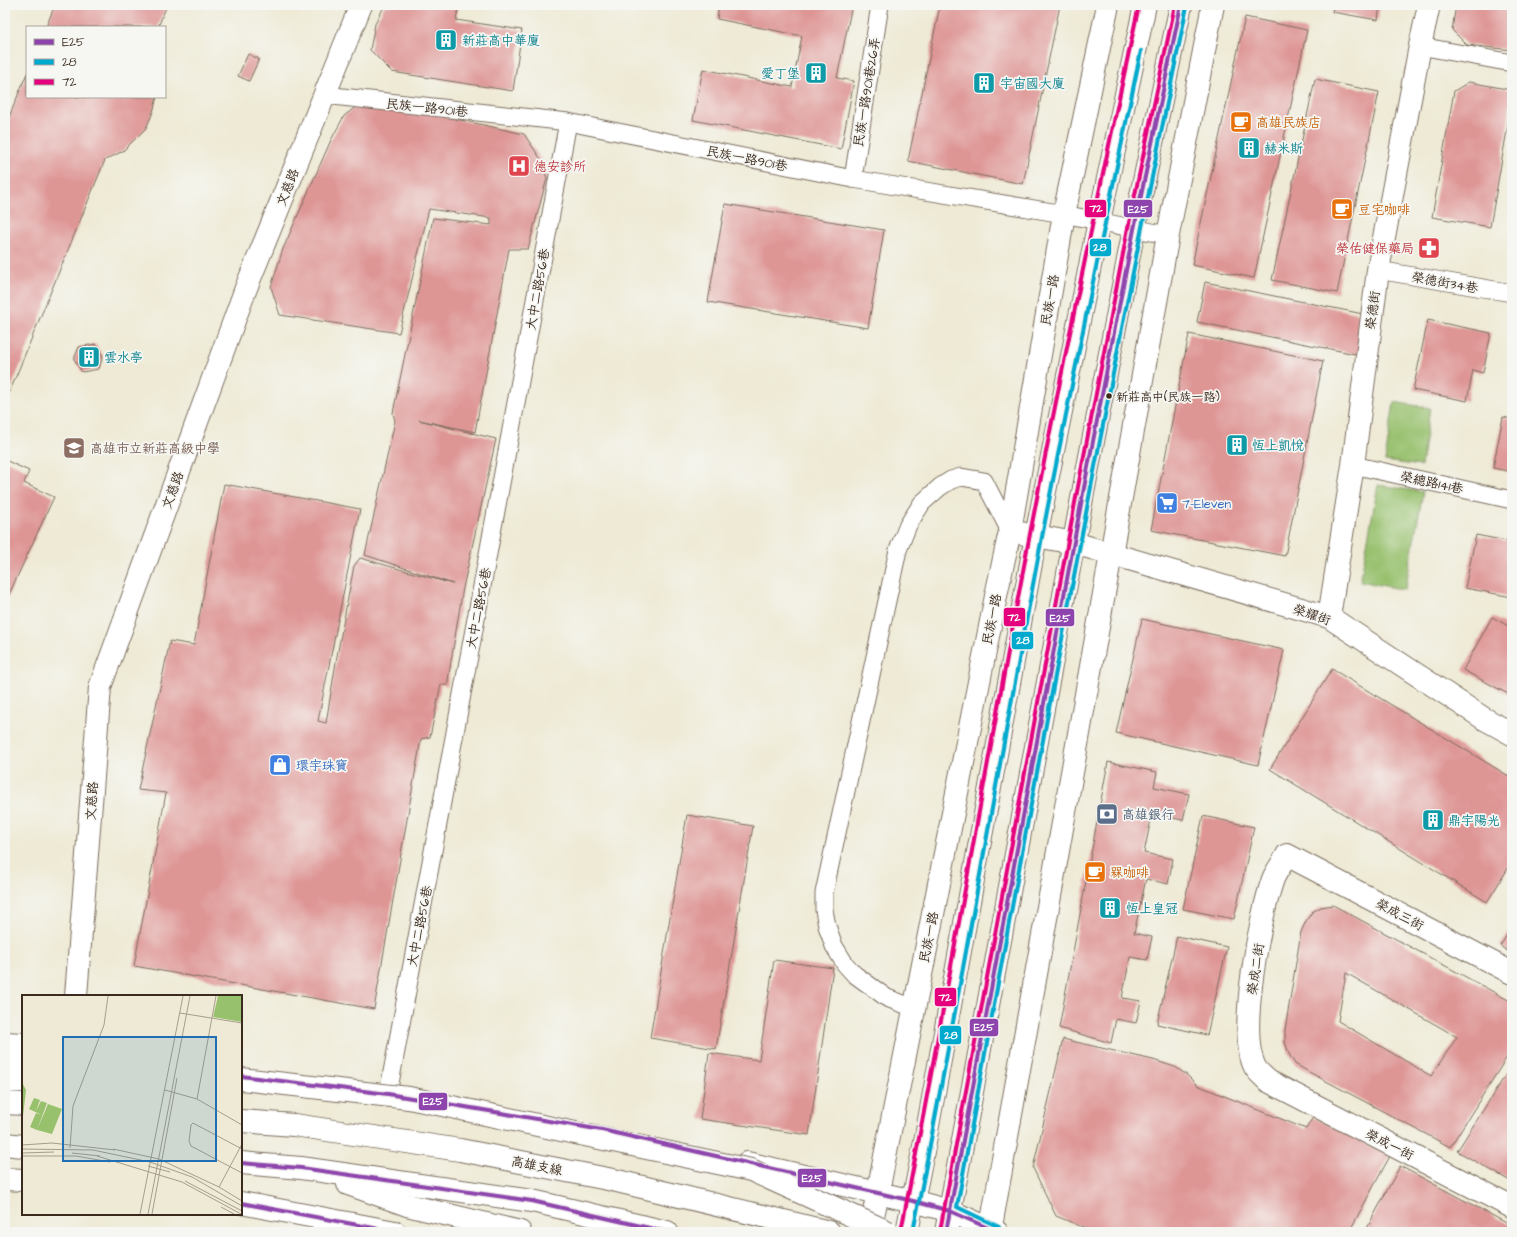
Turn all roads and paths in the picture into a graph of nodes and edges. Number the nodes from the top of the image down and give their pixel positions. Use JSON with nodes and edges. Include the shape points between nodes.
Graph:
{"nodes":[{"id":1,"x":361,"y":5,"type":"edge"},
{"id":2,"x":880,"y":5,"type":"edge"},
{"id":3,"x":1108,"y":5,"type":"edge"},
{"id":4,"x":1144,"y":5,"type":"edge"},
{"id":5,"x":1181,"y":5,"type":"edge"},
{"id":6,"x":1213,"y":5,"type":"edge"},
{"id":7,"x":1429,"y":5,"type":"edge"},
{"id":8,"x":1420,"y":46,"type":"junction"},
{"id":9,"x":1512,"y":63,"type":"edge"},
{"id":10,"x":324,"y":95,"type":"junction"},
{"id":11,"x":568,"y":122,"type":"junction"},
{"id":12,"x":853,"y":179,"type":"junction"},
{"id":13,"x":1064,"y":214,"type":"junction"},
{"id":14,"x":1098,"y":221,"type":"junction"},
{"id":15,"x":1134,"y":229,"type":"junction"},
{"id":16,"x":1168,"y":235,"type":"junction"},
{"id":17,"x":1378,"y":270,"type":"junction"},
{"id":18,"x":1512,"y":293,"type":"edge"},
{"id":19,"x":1353,"y":465,"type":"junction"},
{"id":20,"x":1512,"y":500,"type":"edge"},
{"id":21,"x":1010,"y":531,"type":"junction"},
{"id":22,"x":1036,"y":536,"type":"junction"},
{"id":23,"x":1074,"y":543,"type":"junction"},
{"id":24,"x":1111,"y":554,"type":"junction"},
{"id":25,"x":1329,"y":617,"type":"junction"},
{"id":26,"x":1512,"y":734,"type":"edge"},
{"id":27,"x":1287,"y":855,"type":"joint"},
{"id":28,"x":1512,"y":973,"type":"edge"},
{"id":29,"x":76,"y":995,"type":"edge"},
{"id":30,"x":914,"y":1008,"type":"junction"},
{"id":31,"x":5,"y":1043,"type":"edge"},
{"id":32,"x":22,"y":1044,"type":"edge"},
{"id":33,"x":5,"y":1061,"type":"edge"},
{"id":34,"x":22,"y":1062,"type":"edge"},
{"id":35,"x":242,"y":1078,"type":"edge"},
{"id":36,"x":242,"y":1078,"type":"edge"},
{"id":37,"x":5,"y":1081,"type":"edge"},
{"id":38,"x":22,"y":1081,"type":"edge"},
{"id":39,"x":1268,"y":1081,"type":"joint"},
{"id":40,"x":388,"y":1094,"type":"junction"},
{"id":41,"x":5,"y":1103,"type":"edge"},
{"id":42,"x":22,"y":1104,"type":"edge"},
{"id":43,"x":242,"y":1121,"type":"edge"},
{"id":44,"x":5,"y":1144,"type":"edge"},
{"id":45,"x":22,"y":1146,"type":"edge"},
{"id":46,"x":242,"y":1163,"type":"edge"},
{"id":47,"x":301,"y":1168,"type":"junction"},
{"id":48,"x":5,"y":1179,"type":"edge"},
{"id":49,"x":22,"y":1180,"type":"edge"},
{"id":50,"x":878,"y":1192,"type":"junction"},
{"id":51,"x":913,"y":1201,"type":"junction"},
{"id":52,"x":242,"y":1203,"type":"edge"},
{"id":53,"x":1512,"y":1207,"type":"edge"},
{"id":54,"x":948,"y":1222,"type":"edge"},
{"id":55,"x":993,"y":1231,"type":"edge"},
{"id":56,"x":395,"y":1232,"type":"edge"},
{"id":57,"x":520,"y":1232,"type":"edge"},
{"id":58,"x":667,"y":1232,"type":"edge"},
{"id":59,"x":830,"y":1232,"type":"edge"},
{"id":60,"x":870,"y":1232,"type":"edge"},
{"id":61,"x":888,"y":1232,"type":"edge"},
{"id":62,"x":907,"y":1232,"type":"edge"}],
"edges":[{"from":1,"to":10,"type":"main road","name":"文慈路"},
{"from":2,"to":12,"type":"lane","name":"民族一路901巷26弄"},
{"from":3,"to":13,"type":"main road","name":"民族一路"},
{"from":4,"to":14,"type":"main road"},
{"from":5,"to":15,"type":"main road"},
{"from":6,"to":16,"type":"main road"},
{"from":7,"to":8,"type":"main road","name":"榮德街"},
{"from":8,"to":9,"type":"lane"},
{"from":8,"to":17,"type":"main road","name":"榮德街"},
{"from":10,"to":11,"type":"lane","name":"民族一路901巷"},
{"from":10,"to":29,"type":"main road","name":"文慈路","via":[[246,288],[100,687]]},
{"from":11,"to":12,"type":"lane","name":"民族一路901巷"},
{"from":11,"to":40,"type":"lane","name":"大中二路56巷"},
{"from":12,"to":13,"type":"lane","name":"民族一路901巷"},
{"from":13,"to":14,"type":"lane","name":"民族一路901巷"},
{"from":13,"to":21,"type":"main road","name":"民族一路"},
{"from":14,"to":15,"type":"lane","name":"民族一路901巷"},
{"from":14,"to":22,"type":"main road"},
{"from":15,"to":16,"type":"lane","name":"民族一路901巷"},
{"from":15,"to":23,"type":"main road"},
{"from":16,"to":24,"type":"main road"},
{"from":17,"to":18,"type":"lane","name":"榮德街34巷"},
{"from":17,"to":19,"type":"main road","name":"榮德街"},
{"from":19,"to":20,"type":"lane","name":"榮總路141巷"},
{"from":19,"to":25,"type":"main road","name":"榮德街"},
{"from":21,"to":22,"type":"main road","name":"榮耀街"},
{"from":21,"to":30,"type":"main road","name":"民族一路"},
{"from":21,"to":30,"type":"lane","via":[[984,481],[961,477],[951,480],[922,503],[908,525],[898,550],[824,893],[827,926],[834,946],[845,964],[854,974],[887,998]]},
{"from":22,"to":23,"type":"main road","name":"榮耀街"},
{"from":22,"to":51,"type":"main road"},
{"from":23,"to":24,"type":"main road","name":"榮耀街"},
{"from":23,"to":54,"type":"main road"},
{"from":24,"to":25,"type":"main road","name":"榮耀街"},
{"from":24,"to":55,"type":"main road"},
{"from":25,"to":26,"type":"main road","name":"榮耀街","via":[[1483,718]]},
{"from":27,"to":28,"type":"main road","name":"榮成三街"},
{"from":27,"to":39,"type":"main road","name":"榮成二街","via":[[1274,878],[1263,916],[1254,961],[1249,1013],[1249,1048],[1254,1067]]},
{"from":30,"to":50,"type":"main road","name":"民族一路"},
{"from":31,"to":32,"type":"main road"},
{"from":33,"to":34,"type":"main road"},
{"from":35,"to":40,"type":"main road"},
{"from":36,"to":61,"type":"main road","bridge":true,"via":[[409,1098],[751,1170]]},
{"from":37,"to":38,"type":"main road"},
{"from":39,"to":53,"type":"main road","name":"榮成一街"},
{"from":40,"to":50,"type":"main road","via":[[602,1130]]},
{"from":41,"to":42,"type":"main road"},
{"from":43,"to":59,"type":"main road","name":"高雄支線","via":[[294,1125],[460,1150],[613,1180]]},
{"from":44,"to":45,"type":"main road"},
{"from":46,"to":47,"type":"main road"},
{"from":47,"to":57,"type":"main road","via":[[407,1205]]},
{"from":47,"to":58,"type":"main road","via":[[532,1201]]},
{"from":48,"to":49,"type":"main road"},
{"from":50,"to":51,"type":"main road"},
{"from":50,"to":60,"type":"main road","name":"民族一路"},
{"from":51,"to":54,"type":"main road"},
{"from":51,"to":62,"type":"main road"},
{"from":52,"to":56,"type":"main road"},
{"from":54,"to":55,"type":"main road"}]}
